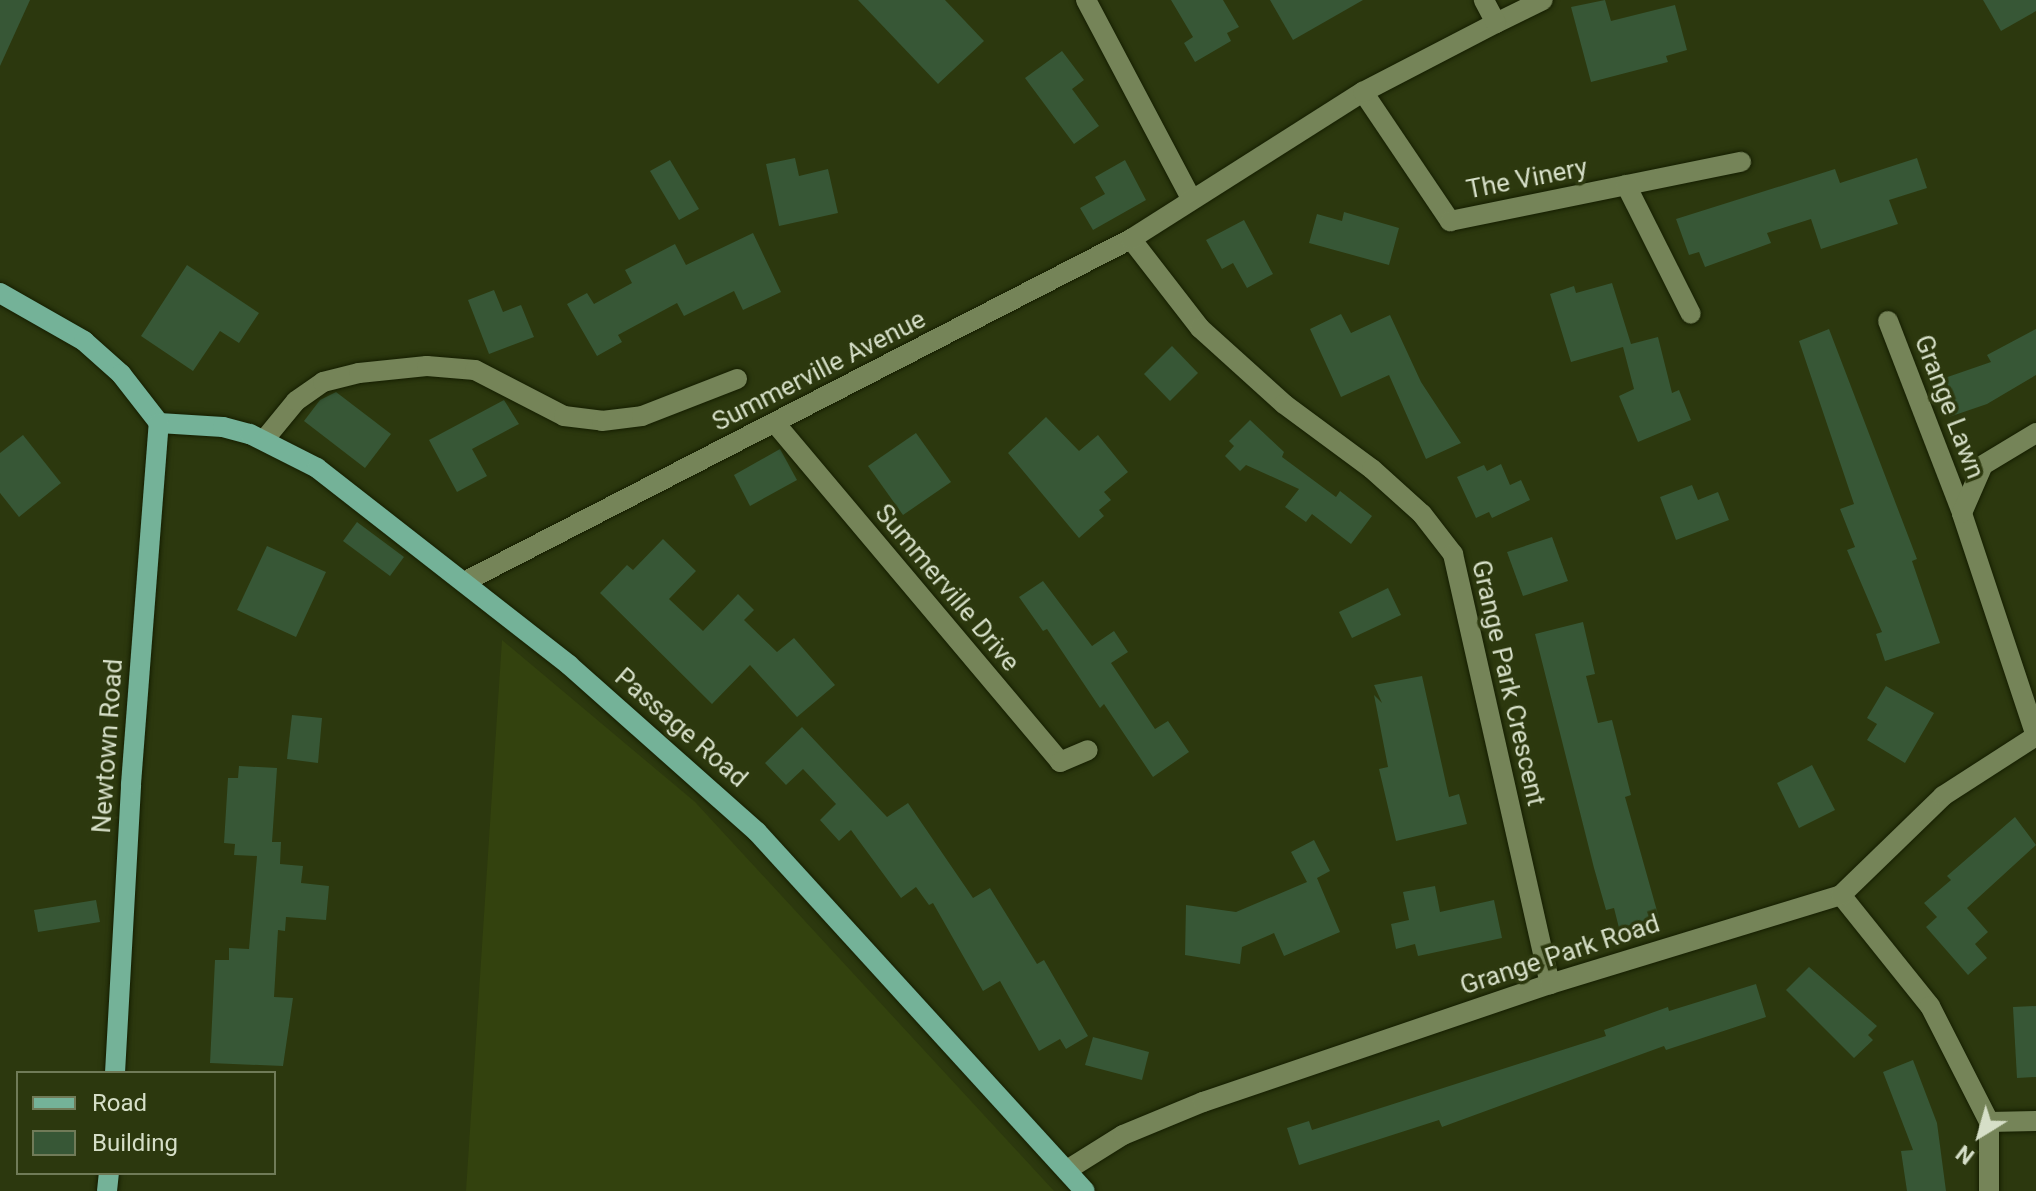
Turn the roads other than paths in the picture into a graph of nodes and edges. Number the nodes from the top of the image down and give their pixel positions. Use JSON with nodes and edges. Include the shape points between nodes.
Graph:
{"nodes":[{"id":1,"x":1086,"y":0,"type":"edge"},
{"id":2,"x":1484,"y":0,"type":"edge"},
{"id":3,"x":1543,"y":0,"type":"edge"},
{"id":4,"x":1496,"y":23,"type":"junction"},
{"id":5,"x":1363,"y":92,"type":"junction"},
{"id":6,"x":1741,"y":162,"type":"dead end"},
{"id":7,"x":1626,"y":185,"type":"junction"},
{"id":8,"x":1192,"y":200,"type":"junction"},
{"id":9,"x":1131,"y":239,"type":"junction"},
{"id":10,"x":0,"y":293,"type":"edge"},
{"id":11,"x":1691,"y":314,"type":"dead end"},
{"id":12,"x":1888,"y":321,"type":"dead end"},
{"id":13,"x":737,"y":379,"type":"dead end"},
{"id":14,"x":159,"y":423,"type":"junction"},
{"id":15,"x":775,"y":423,"type":"junction"},
{"id":16,"x":2036,"y":433,"type":"edge"},
{"id":17,"x":264,"y":440,"type":"junction"},
{"id":18,"x":1962,"y":513,"type":"junction"},
{"id":19,"x":466,"y":581,"type":"junction"},
{"id":20,"x":2036,"y":736,"type":"edge"},
{"id":21,"x":1088,"y":750,"type":"dead end"},
{"id":22,"x":1841,"y":895,"type":"junction"},
{"id":23,"x":1550,"y":984,"type":"junction"},
{"id":24,"x":115,"y":1071,"type":"edge"},
{"id":25,"x":2036,"y":1121,"type":"edge"},
{"id":26,"x":1989,"y":1122,"type":"junction"},
{"id":27,"x":1067,"y":1170,"type":"junction"},
{"id":28,"x":1085,"y":1191,"type":"edge"},
{"id":29,"x":1989,"y":1191,"type":"edge"}],
"edges":[{"from":1,"to":8,"type":"street"},
{"from":2,"to":4,"type":"street"},
{"from":3,"to":4,"type":"street","name":"Summerville Avenue"},
{"from":4,"to":5,"type":"street","name":"Summerville Avenue"},
{"from":5,"to":7,"type":"street","name":"The Vinery","via":[[1450,221]]},
{"from":5,"to":8,"type":"street","name":"Summerville Avenue"},
{"from":6,"to":7,"type":"street","name":"The Vinery"},
{"from":7,"to":11,"type":"street","name":"The Vinery"},
{"from":8,"to":9,"type":"street","name":"Summerville Avenue"},
{"from":9,"to":15,"type":"street","name":"Summerville Avenue"},
{"from":9,"to":23,"type":"street","name":"Grange Park Crescent","via":[[1200,328],[1284,404],[1392,487],[1453,554]]},
{"from":10,"to":14,"type":"main road","via":[[84,341],[121,374]]},
{"from":12,"to":18,"type":"street","name":"Grange Lawn"},
{"from":13,"to":17,"type":"street","via":[[642,416],[602,421],[564,416],[475,370],[427,366],[359,373],[323,382],[296,401]]},
{"from":14,"to":17,"type":"main road","name":"Passage Road","via":[[223,427]]},
{"from":14,"to":24,"type":"main road","name":"Newtown Road"},
{"from":15,"to":19,"type":"street","name":"Summerville Avenue"},
{"from":15,"to":21,"type":"street","name":"Summerville Drive","via":[[1060,762]]},
{"from":16,"to":18,"type":"street","name":"Grange Lawn","via":[[1983,465]]},
{"from":17,"to":19,"type":"main road","name":"Passage Road","via":[[353,493]]},
{"from":18,"to":20,"type":"street","name":"Grange Lawn"},
{"from":19,"to":27,"type":"main road","name":"Passage Road","via":[[729,804]]},
{"from":20,"to":22,"type":"street","name":"Grange Park Road","via":[[1943,796]]},
{"from":22,"to":23,"type":"street","name":"Grange Park Road"},
{"from":22,"to":26,"type":"street","via":[[1930,1006]]},
{"from":23,"to":27,"type":"street","name":"Grange Park Road","via":[[1156,1120]]},
{"from":25,"to":26,"type":"street"},
{"from":26,"to":29,"type":"street"},
{"from":27,"to":28,"type":"main road","name":"Passage Road"}]}
